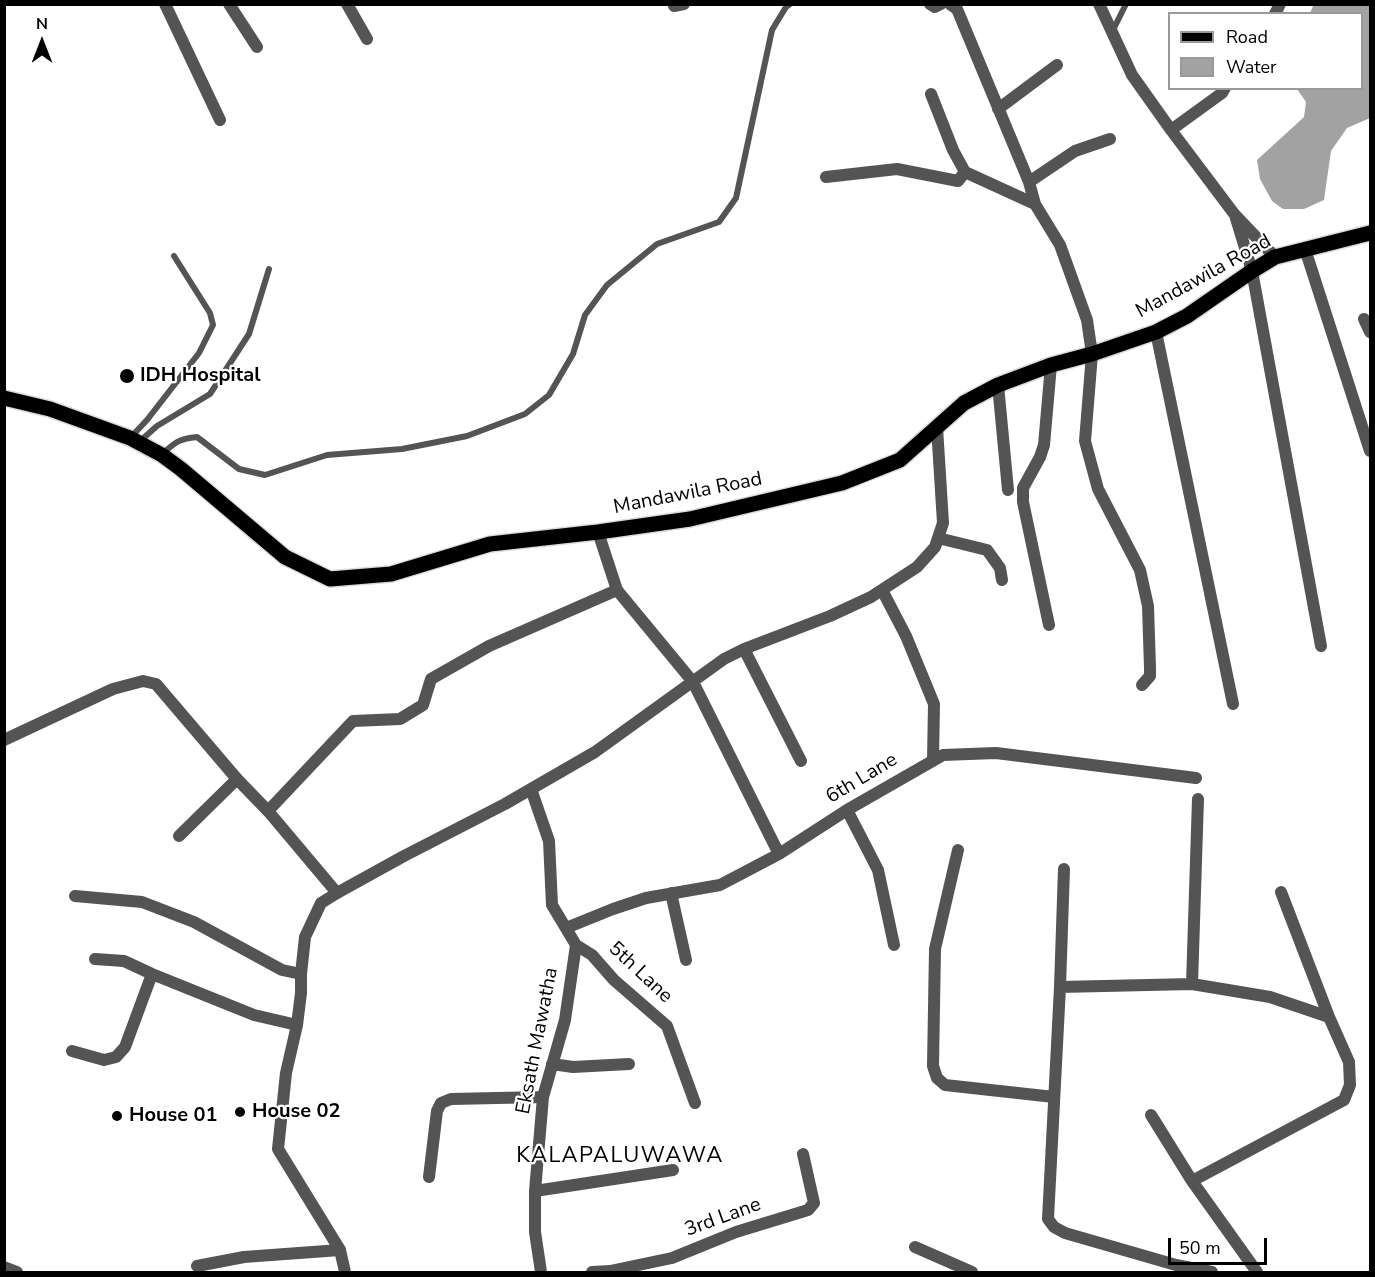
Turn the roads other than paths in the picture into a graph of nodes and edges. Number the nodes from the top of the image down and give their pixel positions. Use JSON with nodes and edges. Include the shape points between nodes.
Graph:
{"nodes":[{"id":1,"x":165,"y":4,"type":"edge"},
{"id":2,"x":229,"y":4,"type":"edge"},
{"id":3,"x":347,"y":4,"type":"edge"},
{"id":4,"x":790,"y":4,"type":"edge"},
{"id":5,"x":930,"y":4,"type":"edge"},
{"id":6,"x":941,"y":4,"type":"edge"},
{"id":7,"x":950,"y":4,"type":"edge"},
{"id":8,"x":1099,"y":4,"type":"edge"},
{"id":9,"x":1126,"y":4,"type":"edge"},
{"id":10,"x":1112,"y":32,"type":"junction"},
{"id":11,"x":367,"y":39,"type":"dead end"},
{"id":12,"x":256,"y":47,"type":"dead end"},
{"id":13,"x":1057,"y":65,"type":"dead end"},
{"id":14,"x":1224,"y":90,"type":"edge"},
{"id":15,"x":931,"y":94,"type":"dead end"},
{"id":16,"x":998,"y":109,"type":"junction"},
{"id":17,"x":220,"y":120,"type":"dead end"},
{"id":18,"x":1171,"y":130,"type":"junction"},
{"id":19,"x":1110,"y":139,"type":"dead end"},
{"id":20,"x":965,"y":172,"type":"junction"},
{"id":21,"x":826,"y":177,"type":"dead end"},
{"id":22,"x":1029,"y":182,"type":"junction"},
{"id":23,"x":1035,"y":204,"type":"junction"},
{"id":24,"x":1235,"y":215,"type":"junction"},
{"id":25,"x":1371,"y":233,"type":"edge"},
{"id":26,"x":1305,"y":249,"type":"junction"},
{"id":27,"x":174,"y":256,"type":"dead end"},
{"id":28,"x":1275,"y":257,"type":"junction"},
{"id":29,"x":269,"y":269,"type":"dead end"},
{"id":30,"x":1252,"y":271,"type":"junction"},
{"id":31,"x":1364,"y":319,"type":"dead end"},
{"id":32,"x":1156,"y":332,"type":"junction"},
{"id":33,"x":1371,"y":332,"type":"edge"},
{"id":34,"x":1092,"y":354,"type":"junction"},
{"id":35,"x":1051,"y":365,"type":"junction"},
{"id":36,"x":998,"y":386,"type":"junction"},
{"id":37,"x":4,"y":398,"type":"edge"},
{"id":38,"x":937,"y":427,"type":"junction"},
{"id":39,"x":134,"y":440,"type":"junction"},
{"id":40,"x":1371,"y":451,"type":"edge"},
{"id":41,"x":162,"y":455,"type":"junction"},
{"id":42,"x":1008,"y":490,"type":"dead end"},
{"id":43,"x":598,"y":532,"type":"junction"},
{"id":44,"x":938,"y":538,"type":"junction"},
{"id":45,"x":1002,"y":580,"type":"dead end"},
{"id":46,"x":617,"y":590,"type":"junction"},
{"id":47,"x":882,"y":590,"type":"junction"},
{"id":48,"x":1049,"y":625,"type":"dead end"},
{"id":49,"x":1321,"y":646,"type":"dead end"},
{"id":50,"x":744,"y":649,"type":"junction"},
{"id":51,"x":693,"y":682,"type":"junction"},
{"id":52,"x":1142,"y":685,"type":"dead end"},
{"id":53,"x":1233,"y":704,"type":"dead end"},
{"id":54,"x":4,"y":740,"type":"edge"},
{"id":55,"x":801,"y":760,"type":"dead end"},
{"id":56,"x":933,"y":760,"type":"junction"},
{"id":57,"x":1196,"y":778,"type":"dead end"},
{"id":58,"x":237,"y":779,"type":"junction"},
{"id":59,"x":531,"y":789,"type":"junction"},
{"id":60,"x":1198,"y":799,"type":"dead end"},
{"id":61,"x":847,"y":810,"type":"junction"},
{"id":62,"x":268,"y":811,"type":"junction"},
{"id":63,"x":179,"y":836,"type":"dead end"},
{"id":64,"x":958,"y":850,"type":"dead end"},
{"id":65,"x":778,"y":854,"type":"junction"},
{"id":66,"x":1064,"y":869,"type":"dead end"},
{"id":67,"x":1281,"y":892,"type":"dead end"},
{"id":68,"x":338,"y":893,"type":"junction"},
{"id":69,"x":671,"y":893,"type":"junction"},
{"id":70,"x":75,"y":896,"type":"dead end"},
{"id":71,"x":566,"y":928,"type":"junction"},
{"id":72,"x":576,"y":945,"type":"junction"},
{"id":73,"x":894,"y":945,"type":"dead end"},
{"id":74,"x":95,"y":959,"type":"dead end"},
{"id":75,"x":686,"y":960,"type":"dead end"},
{"id":76,"x":152,"y":974,"type":"junction"},
{"id":77,"x":301,"y":974,"type":"junction"},
{"id":78,"x":1192,"y":984,"type":"junction"},
{"id":79,"x":1060,"y":987,"type":"junction"},
{"id":80,"x":1329,"y":1017,"type":"junction"},
{"id":81,"x":297,"y":1025,"type":"junction"},
{"id":82,"x":72,"y":1051,"type":"dead end"},
{"id":83,"x":552,"y":1064,"type":"junction"},
{"id":84,"x":629,"y":1064,"type":"dead end"},
{"id":85,"x":543,"y":1097,"type":"junction"},
{"id":86,"x":1054,"y":1097,"type":"junction"},
{"id":87,"x":695,"y":1103,"type":"dead end"},
{"id":88,"x":1151,"y":1115,"type":"dead end"},
{"id":89,"x":803,"y":1154,"type":"dead end"},
{"id":90,"x":673,"y":1170,"type":"dead end"},
{"id":91,"x":429,"y":1177,"type":"dead end"},
{"id":92,"x":1192,"y":1181,"type":"junction"},
{"id":93,"x":536,"y":1191,"type":"junction"},
{"id":94,"x":915,"y":1246,"type":"dead end"},
{"id":95,"x":340,"y":1250,"type":"junction"},
{"id":96,"x":197,"y":1266,"type":"dead end"},
{"id":97,"x":4,"y":1267,"type":"edge"},
{"id":98,"x":17,"y":1272,"type":"edge"},
{"id":99,"x":345,"y":1272,"type":"edge"},
{"id":100,"x":541,"y":1272,"type":"edge"},
{"id":101,"x":592,"y":1272,"type":"edge"},
{"id":102,"x":972,"y":1272,"type":"edge"},
{"id":103,"x":1212,"y":1272,"type":"edge"},
{"id":104,"x":1257,"y":1272,"type":"edge"}],
"edges":[{"from":1,"to":17,"type":"street"},
{"from":2,"to":12,"type":"street"},
{"from":3,"to":11,"type":"street"},
{"from":4,"to":41,"type":"lane","via":[[772,30],[736,198],[719,222],[657,244],[607,285],[585,315],[573,354],[549,395],[525,414],[466,436],[402,449],[327,455],[265,475],[239,469],[197,437],[176,442]]},
{"from":5,"to":6,"type":"street"},
{"from":7,"to":16,"type":"street","via":[[957,9]]},
{"from":8,"to":10,"type":"street"},
{"from":9,"to":10,"type":"lane"},
{"from":10,"to":18,"type":"street","via":[[1132,75]]},
{"from":13,"to":16,"type":"street"},
{"from":14,"to":18,"type":"street"},
{"from":15,"to":20,"type":"street"},
{"from":16,"to":22,"type":"street"},
{"from":18,"to":24,"type":"street"},
{"from":19,"to":22,"type":"street","via":[[1075,151]]},
{"from":20,"to":21,"type":"street","via":[[958,181],[897,170]]},
{"from":20,"to":23,"type":"street"},
{"from":22,"to":23,"type":"street"},
{"from":23,"to":34,"type":"street","via":[[1060,245],[1087,320]]},
{"from":24,"to":28,"type":"street"},
{"from":24,"to":30,"type":"street"},
{"from":25,"to":26,"type":"main road","name":"Mandawila Road"},
{"from":26,"to":28,"type":"main road","name":"Mandawila Road"},
{"from":26,"to":40,"type":"street"},
{"from":27,"to":39,"type":"lane","via":[[210,313],[213,325],[199,353]]},
{"from":28,"to":30,"type":"main road","name":"Mandawila Road"},
{"from":29,"to":39,"type":"lane","via":[[249,334],[210,394]]},
{"from":30,"to":32,"type":"main road","name":"Mandawila Road","via":[[1187,316]]},
{"from":30,"to":49,"type":"street"},
{"from":31,"to":33,"type":"street"},
{"from":32,"to":34,"type":"main road","name":"Mandawila Road"},
{"from":32,"to":53,"type":"street"},
{"from":34,"to":35,"type":"main road","name":"Mandawila Road"},
{"from":34,"to":52,"type":"street","via":[[1085,441],[1098,489],[1140,570],[1148,606],[1150,668],[1150,676]]},
{"from":35,"to":36,"type":"main road","name":"Mandawila Road"},
{"from":35,"to":48,"type":"street","via":[[1044,445],[1023,488]]},
{"from":36,"to":38,"type":"main road","name":"Mandawila Road","via":[[964,403]]},
{"from":36,"to":42,"type":"street"},
{"from":37,"to":39,"type":"main road","name":"Mandawila Road","via":[[50,409]]},
{"from":38,"to":43,"type":"main road","name":"Mandawila Road","via":[[900,460],[842,483],[690,519]]},
{"from":38,"to":44,"type":"street","via":[[943,523]]},
{"from":39,"to":41,"type":"main road","name":"Mandawila Road"},
{"from":41,"to":43,"type":"main road","name":"Mandawila Road","via":[[285,557],[330,579],[391,574],[490,544]]},
{"from":43,"to":46,"type":"street"},
{"from":44,"to":45,"type":"street","via":[[987,550],[1000,568]]},
{"from":44,"to":47,"type":"street","via":[[917,567]]},
{"from":46,"to":51,"type":"street"},
{"from":46,"to":62,"type":"street","via":[[489,646],[431,679],[423,705],[400,718],[353,721]]},
{"from":47,"to":50,"type":"street","via":[[830,616]]},
{"from":47,"to":56,"type":"street","via":[[934,704]]},
{"from":50,"to":51,"type":"street"},
{"from":50,"to":55,"type":"street"},
{"from":51,"to":59,"type":"street","via":[[596,752]]},
{"from":51,"to":65,"type":"street"},
{"from":54,"to":58,"type":"street","via":[[113,688],[143,681],[156,684]]},
{"from":56,"to":57,"type":"street","name":"6th Lane","via":[[943,755],[996,753]]},
{"from":56,"to":61,"type":"street","name":"6th Lane"},
{"from":58,"to":62,"type":"street"},
{"from":58,"to":63,"type":"street"},
{"from":59,"to":68,"type":"street"},
{"from":59,"to":71,"type":"street","name":"Eksath Mawatha","via":[[549,841],[552,905]]},
{"from":60,"to":78,"type":"street"},
{"from":61,"to":65,"type":"street","name":"6th Lane"},
{"from":61,"to":73,"type":"street","via":[[878,870]]},
{"from":62,"to":68,"type":"street"},
{"from":64,"to":86,"type":"street","via":[[935,949],[933,1065],[937,1078],[945,1085]]},
{"from":65,"to":69,"type":"street","name":"6th Lane","via":[[720,885]]},
{"from":66,"to":79,"type":"street"},
{"from":67,"to":80,"type":"street"},
{"from":68,"to":77,"type":"street","via":[[321,903],[305,936]]},
{"from":69,"to":71,"type":"street","name":"6th Lane","via":[[635,901]]},
{"from":69,"to":75,"type":"street"},
{"from":70,"to":77,"type":"street","via":[[142,902],[194,921],[282,970]]},
{"from":71,"to":72,"type":"street","name":"Eksath Mawatha"},
{"from":72,"to":83,"type":"street","name":"Eksath Mawatha","via":[[565,1020]]},
{"from":72,"to":87,"type":"street","name":"5th Lane","via":[[592,955],[614,980],[667,1026]]},
{"from":74,"to":76,"type":"street","via":[[124,961]]},
{"from":76,"to":81,"type":"street","via":[[254,1015]]},
{"from":76,"to":82,"type":"street","via":[[125,1047],[116,1058],[104,1060]]},
{"from":77,"to":81,"type":"street"},
{"from":78,"to":79,"type":"street"},
{"from":78,"to":80,"type":"street","via":[[1270,997]]},
{"from":79,"to":86,"type":"street"},
{"from":80,"to":92,"type":"street","via":[[1349,1062],[1350,1085],[1344,1100]]},
{"from":81,"to":95,"type":"street","via":[[286,1073],[278,1149]]},
{"from":83,"to":84,"type":"street"},
{"from":83,"to":85,"type":"street","name":"Eksath Mawatha"},
{"from":85,"to":91,"type":"street","via":[[451,1099],[441,1103]]},
{"from":85,"to":93,"type":"street","name":"Eksath Mawatha"},
{"from":86,"to":103,"type":"street","via":[[1048,1219],[1054,1227],[1165,1262]]},
{"from":88,"to":92,"type":"street"},
{"from":89,"to":101,"type":"street","name":"3rd Lane","via":[[813,1203],[808,1210],[736,1232],[672,1258]]},
{"from":90,"to":93,"type":"street"},
{"from":92,"to":104,"type":"street"},
{"from":93,"to":100,"type":"street","name":"Eksath Mawatha","via":[[535,1232]]},
{"from":94,"to":102,"type":"street"},
{"from":95,"to":96,"type":"street","via":[[244,1257]]},
{"from":95,"to":99,"type":"street"},
{"from":97,"to":98,"type":"street"}]}
